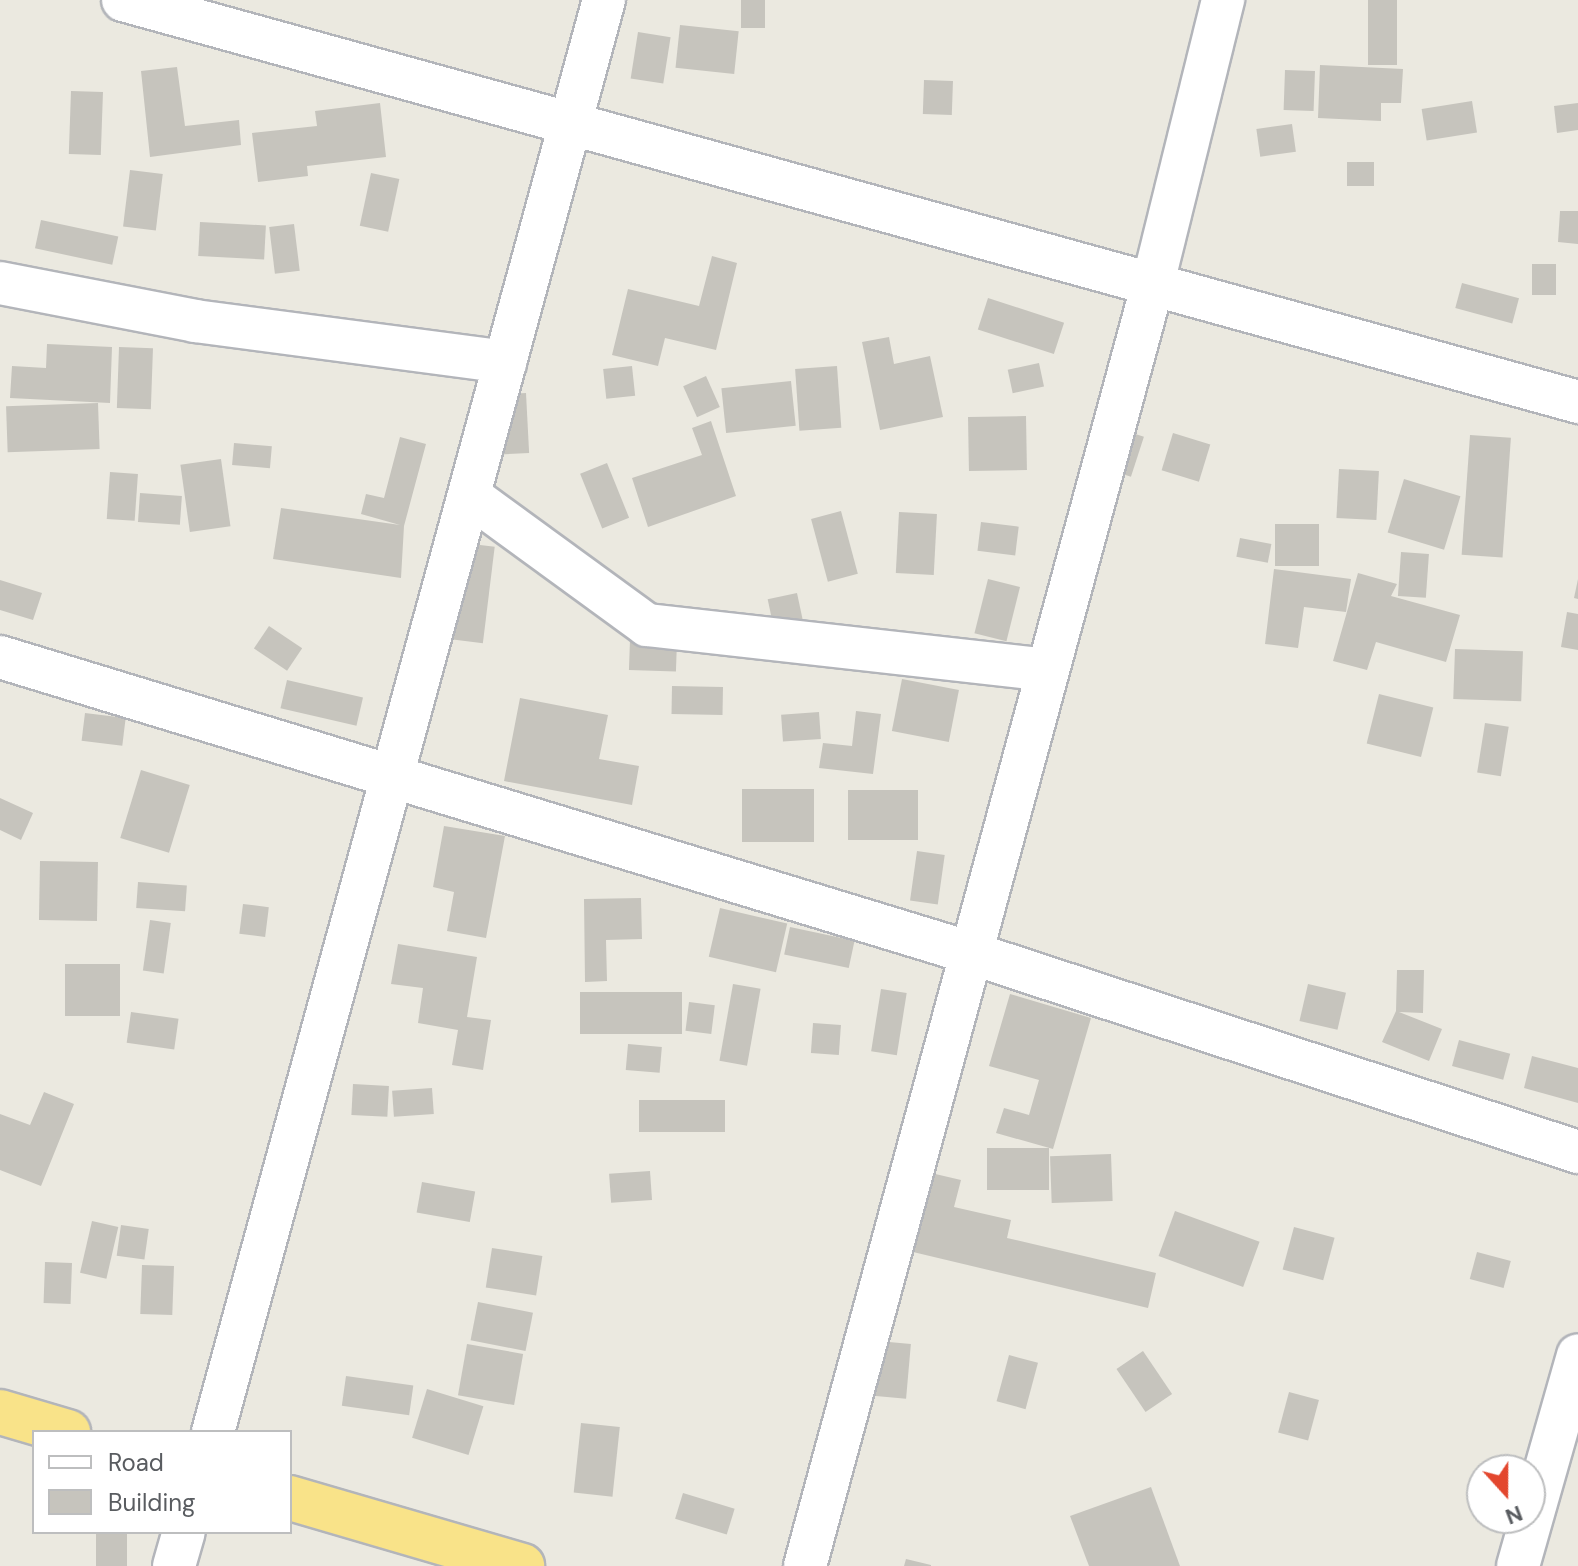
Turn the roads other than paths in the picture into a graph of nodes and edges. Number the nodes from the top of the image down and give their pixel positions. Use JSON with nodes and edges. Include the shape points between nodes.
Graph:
{"nodes":[{"id":1,"x":123,"y":0,"type":"edge"},
{"id":2,"x":604,"y":0,"type":"edge"},
{"id":3,"x":1223,"y":0,"type":"edge"},
{"id":4,"x":568,"y":124,"type":"junction"},
{"id":5,"x":0,"y":283,"type":"edge"},
{"id":6,"x":1152,"y":287,"type":"junction"},
{"id":7,"x":505,"y":362,"type":"junction"},
{"id":8,"x":1578,"y":402,"type":"edge"},
{"id":9,"x":470,"y":496,"type":"junction"},
{"id":10,"x":0,"y":657,"type":"edge"},
{"id":11,"x":1046,"y":670,"type":"junction"},
{"id":12,"x":395,"y":778,"type":"junction"},
{"id":13,"x":968,"y":952,"type":"junction"},
{"id":14,"x":1578,"y":1152,"type":"edge"},
{"id":15,"x":1578,"y":1355,"type":"edge"},
{"id":16,"x":0,"y":1412,"type":"edge"},
{"id":17,"x":61,"y":1430,"type":"edge"},
{"id":18,"x":214,"y":1430,"type":"edge"},
{"id":19,"x":292,"y":1499,"type":"edge"},
{"id":20,"x":183,"y":1534,"type":"edge"},
{"id":21,"x":174,"y":1566,"type":"edge"},
{"id":22,"x":522,"y":1566,"type":"edge"},
{"id":23,"x":805,"y":1566,"type":"edge"},
{"id":24,"x":1518,"y":1566,"type":"edge"}],
"edges":[{"from":1,"to":4,"type":"street"},
{"from":2,"to":4,"type":"street"},
{"from":3,"to":6,"type":"street"},
{"from":4,"to":6,"type":"street"},
{"from":4,"to":7,"type":"street"},
{"from":5,"to":7,"type":"street","via":[[195,321]]},
{"from":6,"to":8,"type":"street"},
{"from":6,"to":11,"type":"street"},
{"from":7,"to":9,"type":"street"},
{"from":9,"to":11,"type":"street","via":[[647,625]]},
{"from":9,"to":12,"type":"street"},
{"from":10,"to":12,"type":"street"},
{"from":11,"to":13,"type":"street"},
{"from":12,"to":13,"type":"street"},
{"from":12,"to":18,"type":"street"},
{"from":13,"to":14,"type":"street"},
{"from":13,"to":23,"type":"street"},
{"from":15,"to":24,"type":"street"},
{"from":16,"to":17,"type":"highway"},
{"from":19,"to":22,"type":"highway"},
{"from":20,"to":21,"type":"street"}]}
